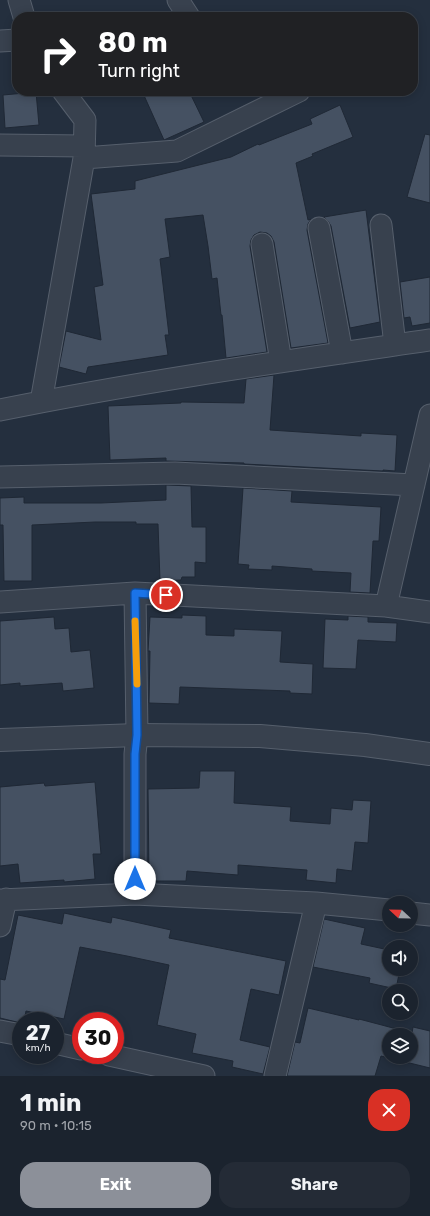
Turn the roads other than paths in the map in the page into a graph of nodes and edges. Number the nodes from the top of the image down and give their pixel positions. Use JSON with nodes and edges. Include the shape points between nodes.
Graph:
{"nodes":[{"id":1,"x":19,"y":0,"type":"edge"},
{"id":2,"x":178,"y":0,"type":"edge"},
{"id":3,"x":23,"y":12,"type":"edge"},
{"id":4,"x":186,"y":12,"type":"edge"},
{"id":5,"x":12,"y":40,"type":"edge"},
{"id":6,"x":0,"y":41,"type":"edge"},
{"id":7,"x":67,"y":96,"type":"edge"},
{"id":8,"x":289,"y":96,"type":"edge"},
{"id":9,"x":0,"y":145,"type":"edge"},
{"id":10,"x":84,"y":152,"type":"junction"},
{"id":11,"x":381,"y":225,"type":"dead end"},
{"id":12,"x":319,"y":228,"type":"dead end"},
{"id":13,"x":262,"y":244,"type":"dead end"},
{"id":14,"x":430,"y":340,"type":"edge"},
{"id":15,"x":395,"y":345,"type":"junction"},
{"id":16,"x":342,"y":353,"type":"junction"},
{"id":17,"x":281,"y":362,"type":"junction"},
{"id":18,"x":41,"y":402,"type":"junction"},
{"id":19,"x":0,"y":410,"type":"edge"},
{"id":20,"x":430,"y":415,"type":"edge"},
{"id":21,"x":0,"y":477,"type":"edge"},
{"id":22,"x":414,"y":485,"type":"junction"},
{"id":23,"x":135,"y":593,"type":"junction"},
{"id":24,"x":0,"y":602,"type":"edge"},
{"id":25,"x":386,"y":606,"type":"junction"},
{"id":26,"x":430,"y":612,"type":"edge"},
{"id":27,"x":137,"y":735,"type":"junction"},
{"id":28,"x":0,"y":740,"type":"edge"},
{"id":29,"x":430,"y":754,"type":"edge"},
{"id":30,"x":135,"y":894,"type":"junction"},
{"id":31,"x":3,"y":899,"type":"edge"},
{"id":32,"x":316,"y":903,"type":"junction"},
{"id":33,"x":382,"y":909,"type":"edge"},
{"id":34,"x":418,"y":914,"type":"edge"},
{"id":35,"x":430,"y":915,"type":"edge"},
{"id":36,"x":0,"y":926,"type":"edge"},
{"id":37,"x":0,"y":1031,"type":"edge"},
{"id":38,"x":12,"y":1033,"type":"edge"},
{"id":39,"x":124,"y":1058,"type":"edge"},
{"id":40,"x":204,"y":1076,"type":"edge"},
{"id":41,"x":275,"y":1076,"type":"edge"}],
"edges":[{"from":1,"to":3,"type":"street"},
{"from":2,"to":4,"type":"street"},
{"from":5,"to":6,"type":"street"},
{"from":7,"to":10,"type":"street","via":[[85,120]]},
{"from":8,"to":10,"type":"street","via":[[178,151]]},
{"from":9,"to":10,"type":"street"},
{"from":10,"to":18,"type":"street"},
{"from":11,"to":15,"type":"street"},
{"from":12,"to":16,"type":"street"},
{"from":13,"to":17,"type":"street"},
{"from":14,"to":15,"type":"street"},
{"from":15,"to":16,"type":"street"},
{"from":16,"to":17,"type":"street"},
{"from":17,"to":18,"type":"street"},
{"from":18,"to":19,"type":"street"},
{"from":20,"to":22,"type":"street"},
{"from":21,"to":22,"type":"street","via":[[175,472]]},
{"from":22,"to":25,"type":"street"},
{"from":23,"to":24,"type":"street"},
{"from":23,"to":25,"type":"street"},
{"from":23,"to":27,"type":"street"},
{"from":25,"to":26,"type":"street"},
{"from":27,"to":28,"type":"street"},
{"from":27,"to":29,"type":"street","via":[[260,736],[365,745]]},
{"from":27,"to":30,"type":"street"},
{"from":30,"to":31,"type":"street"},
{"from":30,"to":32,"type":"street"},
{"from":31,"to":36,"type":"street"},
{"from":32,"to":33,"type":"street"},
{"from":32,"to":41,"type":"street"},
{"from":34,"to":35,"type":"street"},
{"from":37,"to":38,"type":"street"},
{"from":39,"to":40,"type":"street"}]}
